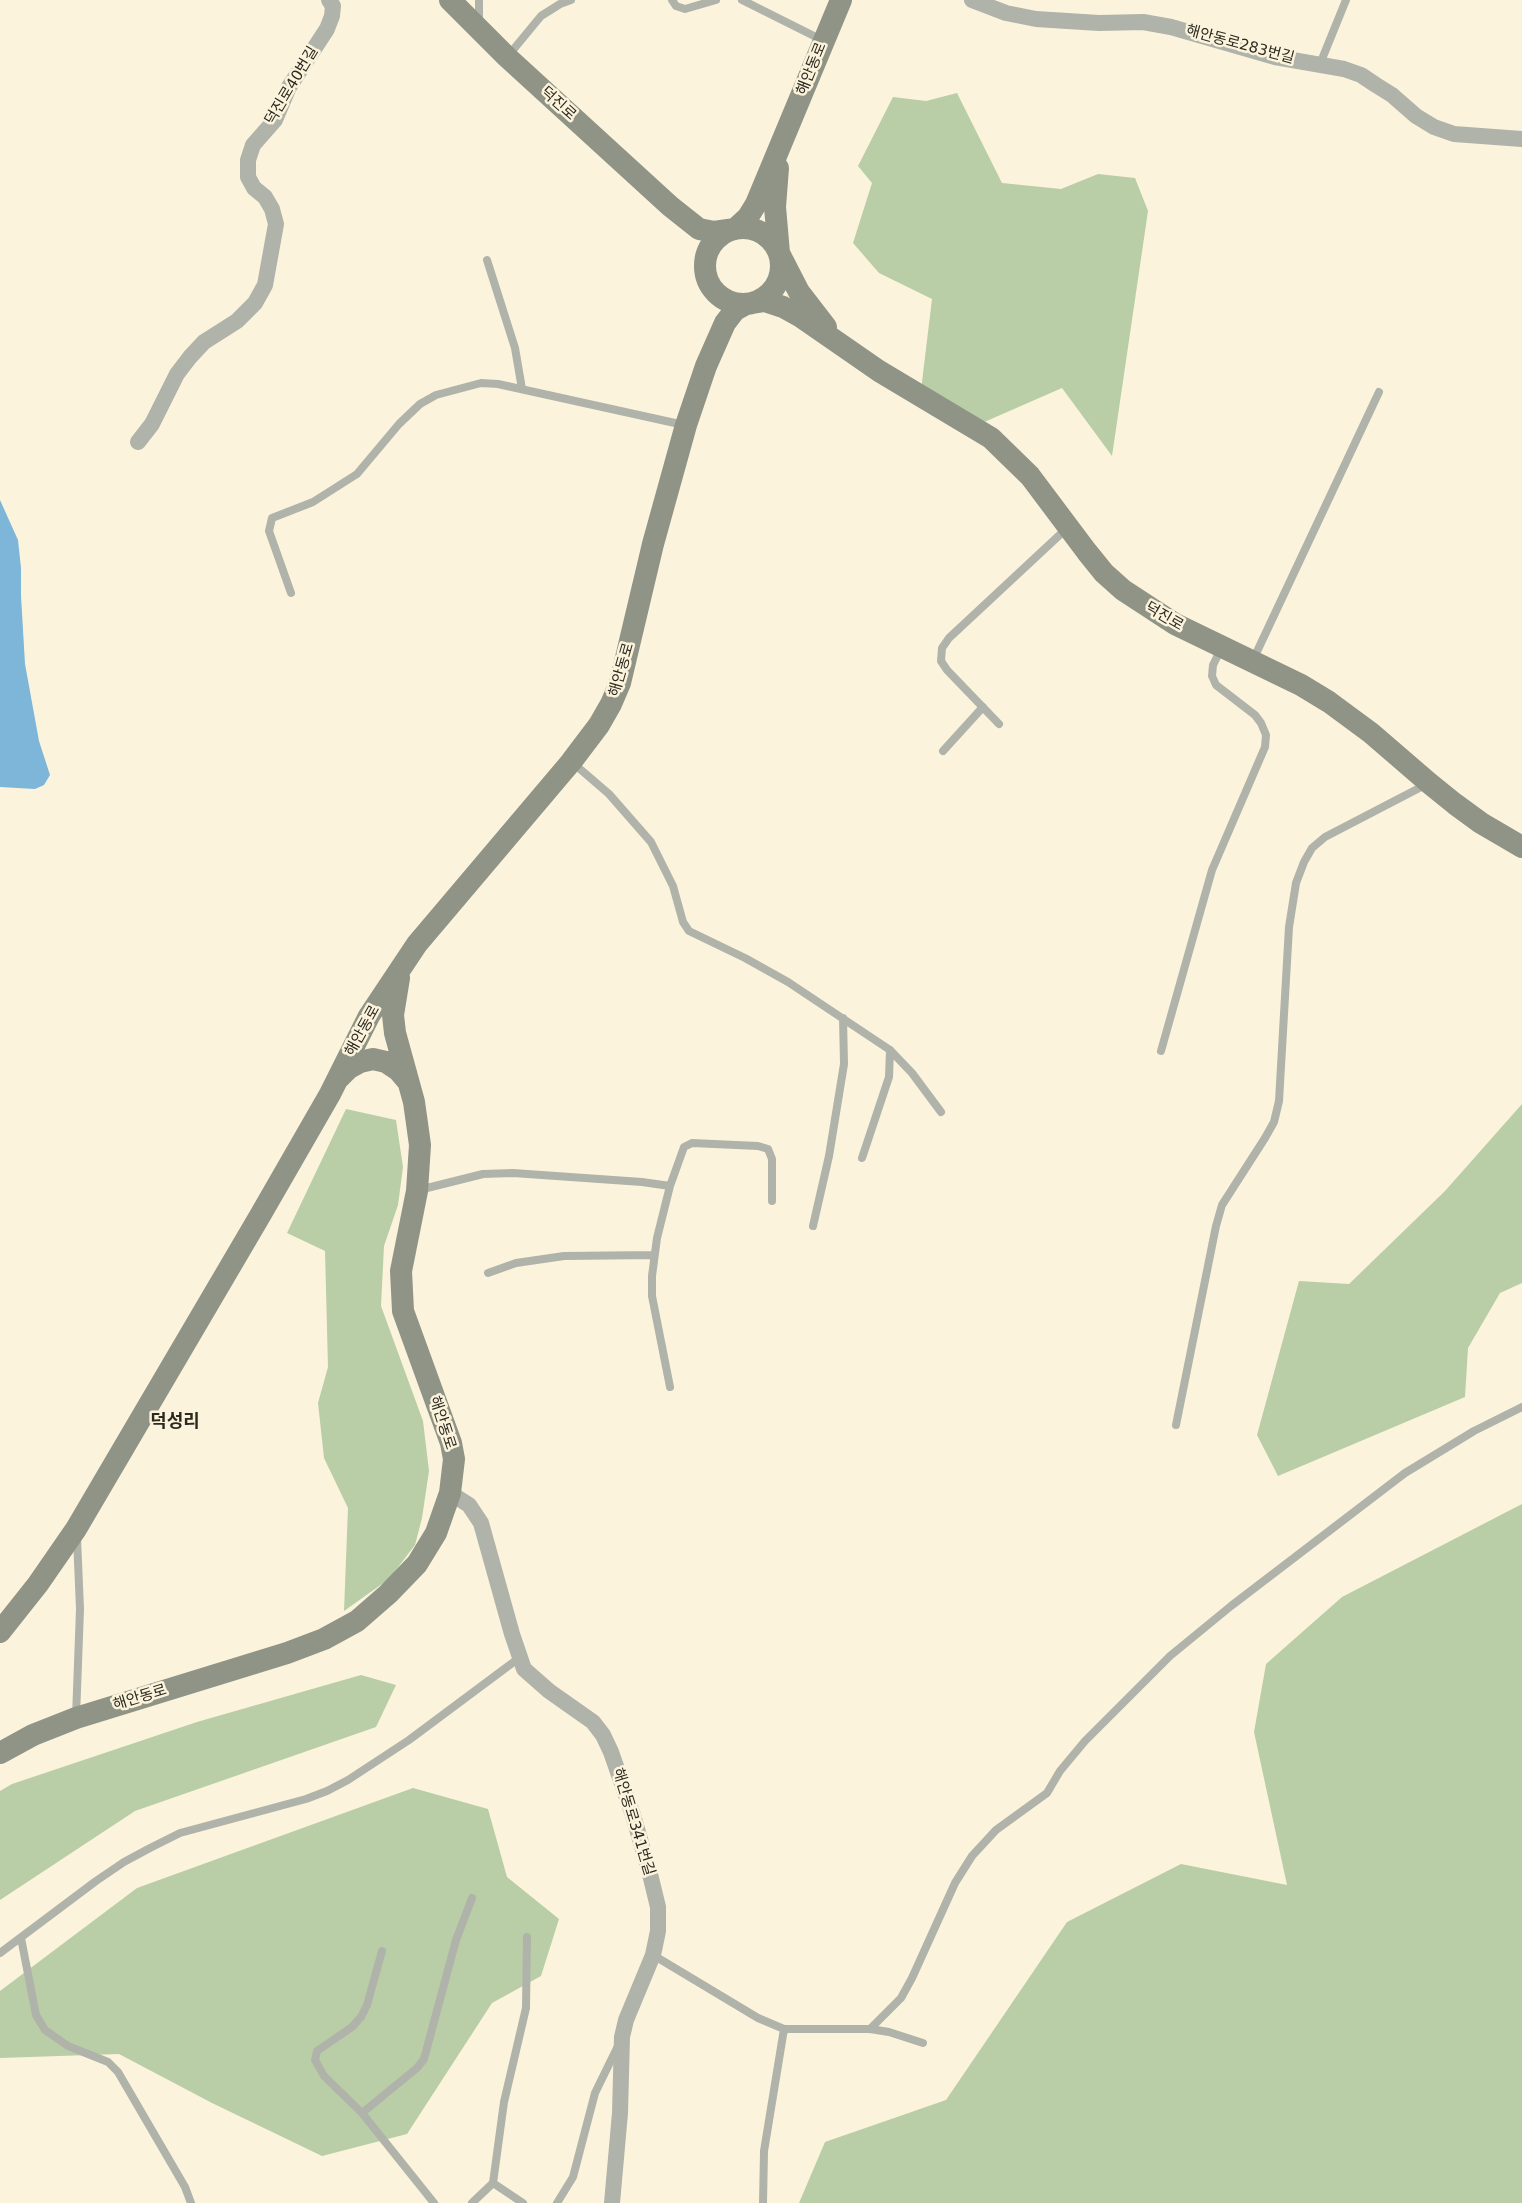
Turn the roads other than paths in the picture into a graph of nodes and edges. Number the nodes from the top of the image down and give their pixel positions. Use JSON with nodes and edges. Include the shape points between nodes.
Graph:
{"nodes":[{"id":1,"x":328,"y":0,"type":"edge"},
{"id":2,"x":450,"y":0,"type":"edge"},
{"id":3,"x":479,"y":0,"type":"edge"},
{"id":4,"x":571,"y":0,"type":"edge"},
{"id":5,"x":672,"y":0,"type":"edge"},
{"id":6,"x":716,"y":0,"type":"edge"},
{"id":7,"x":742,"y":0,"type":"edge"},
{"id":8,"x":841,"y":0,"type":"edge"},
{"id":9,"x":1346,"y":0,"type":"edge"},
{"id":10,"x":978,"y":1,"type":"edge"},
{"id":11,"x":479,"y":30,"type":"junction"},
{"id":12,"x":824,"y":40,"type":"junction"},
{"id":13,"x":507,"y":57,"type":"junction"},
{"id":14,"x":1320,"y":64,"type":"junction"},
{"id":15,"x":784,"y":138,"type":"junction"},
{"id":16,"x":1522,"y":139,"type":"edge"},
{"id":17,"x":670,"y":206,"type":"junction"},
{"id":18,"x":735,"y":229,"type":"junction"},
{"id":19,"x":779,"y":253,"type":"junction"},
{"id":20,"x":487,"y":260,"type":"dead end"},
{"id":21,"x":706,"y":273,"type":"junction"},
{"id":22,"x":746,"y":304,"type":"junction"},
{"id":23,"x":842,"y":345,"type":"junction"},
{"id":24,"x":706,"y":366,"type":"junction"},
{"id":25,"x":522,"y":390,"type":"junction"},
{"id":26,"x":1379,"y":392,"type":"dead end"},
{"id":27,"x":686,"y":425,"type":"junction"},
{"id":28,"x":138,"y":442,"type":"dead end"},
{"id":29,"x":1068,"y":528,"type":"junction"},
{"id":30,"x":291,"y":593,"type":"dead end"},
{"id":31,"x":1222,"y":647,"type":"junction"},
{"id":32,"x":1252,"y":662,"type":"junction"},
{"id":33,"x":983,"y":707,"type":"junction"},
{"id":34,"x":999,"y":724,"type":"dead end"},
{"id":35,"x":943,"y":752,"type":"dead end"},
{"id":36,"x":571,"y":762,"type":"junction"},
{"id":37,"x":1428,"y":783,"type":"junction"},
{"id":38,"x":1522,"y":846,"type":"edge"},
{"id":39,"x":417,"y":944,"type":"junction"},
{"id":40,"x":843,"y":1018,"type":"junction"},
{"id":41,"x":890,"y":1050,"type":"junction"},
{"id":42,"x":1161,"y":1051,"type":"dead end"},
{"id":43,"x":336,"y":1081,"type":"junction"},
{"id":44,"x":409,"y":1083,"type":"junction"},
{"id":45,"x":942,"y":1112,"type":"dead end"},
{"id":46,"x":862,"y":1158,"type":"dead end"},
{"id":47,"x":670,"y":1186,"type":"junction"},
{"id":48,"x":417,"y":1191,"type":"junction"},
{"id":49,"x":772,"y":1201,"type":"dead end"},
{"id":50,"x":813,"y":1226,"type":"dead end"},
{"id":51,"x":654,"y":1254,"type":"junction"},
{"id":52,"x":488,"y":1273,"type":"dead end"},
{"id":53,"x":670,"y":1387,"type":"dead end"},
{"id":54,"x":1522,"y":1407,"type":"edge"},
{"id":55,"x":1176,"y":1424,"type":"dead end"},
{"id":56,"x":450,"y":1493,"type":"junction"},
{"id":57,"x":76,"y":1529,"type":"junction"},
{"id":58,"x":0,"y":1632,"type":"edge"},
{"id":59,"x":519,"y":1658,"type":"junction"},
{"id":60,"x":76,"y":1718,"type":"junction"},
{"id":61,"x":0,"y":1753,"type":"edge"},
{"id":62,"x":472,"y":1898,"type":"dead end"},
{"id":63,"x":527,"y":1937,"type":"dead end"},
{"id":64,"x":21,"y":1938,"type":"junction"},
{"id":65,"x":382,"y":1951,"type":"dead end"},
{"id":66,"x":0,"y":1953,"type":"edge"},
{"id":67,"x":654,"y":1955,"type":"junction"},
{"id":68,"x":784,"y":2029,"type":"junction"},
{"id":69,"x":870,"y":2029,"type":"junction"},
{"id":70,"x":622,"y":2037,"type":"junction"},
{"id":71,"x":923,"y":2042,"type":"dead end"},
{"id":72,"x":362,"y":2113,"type":"junction"},
{"id":73,"x":493,"y":2183,"type":"junction"},
{"id":74,"x":191,"y":2203,"type":"edge"},
{"id":75,"x":434,"y":2203,"type":"edge"},
{"id":76,"x":472,"y":2203,"type":"edge"},
{"id":77,"x":523,"y":2203,"type":"edge"},
{"id":78,"x":558,"y":2203,"type":"edge"},
{"id":79,"x":612,"y":2203,"type":"edge"},
{"id":80,"x":763,"y":2203,"type":"edge"}],
"edges":[{"from":1,"to":28,"type":"street","name":"덕진로40번길","via":[[333,6],[327,29],[289,87],[275,120],[253,145],[248,160],[248,177],[254,188],[265,197],[276,224],[265,285],[255,303],[237,321],[204,342],[181,368],[152,424]]},
{"from":2,"to":11,"type":"street","name":"덕진로"},
{"from":3,"to":11,"type":"lane"},
{"from":4,"to":13,"type":"lane","via":[[541,16]]},
{"from":5,"to":6,"type":"lane","via":[[676,6],[685,9]]},
{"from":7,"to":12,"type":"lane"},
{"from":8,"to":12,"type":"street","name":"해안동로"},
{"from":9,"to":14,"type":"lane"},
{"from":10,"to":14,"type":"street","name":"해안동로283번길","via":[[1006,13],[1036,19],[1143,22],[1172,27],[1274,57]]},
{"from":11,"to":13,"type":"street","name":"덕진로"},
{"from":12,"to":15,"type":"street","name":"해안동로"},
{"from":13,"to":17,"type":"street","name":"덕진로"},
{"from":14,"to":16,"type":"street","name":"해안동로283번길","via":[[1361,75],[1434,127],[1454,134]]},
{"from":15,"to":18,"type":"street","name":"해안동로","via":[[756,204],[748,218]]},
{"from":15,"to":19,"type":"street","name":"해안동로","via":[[775,189]]},
{"from":17,"to":18,"type":"street","via":[[699,229],[714,232]]},
{"from":17,"to":21,"type":"street","name":"해안동로","via":[[700,247]]},
{"from":18,"to":19,"type":"street","via":[[746,228],[761,233],[774,243]]},
{"from":18,"to":21,"type":"street","via":[[712,243],[706,255]]},
{"from":19,"to":22,"type":"street","via":[[782,264],[775,287],[763,299]]},
{"from":19,"to":23,"type":"street","via":[[798,292]]},
{"from":20,"to":25,"type":"lane","via":[[515,348]]},
{"from":21,"to":22,"type":"street","via":[[713,290],[722,298]]},
{"from":21,"to":24,"type":"street","name":"해안동로","via":[[711,293],[712,326]]},
{"from":22,"to":23,"type":"street","via":[[766,301],[783,307]]},
{"from":22,"to":24,"type":"street","name":"해안동로","via":[[735,310],[725,323]]},
{"from":23,"to":29,"type":"street","name":"덕진로","via":[[991,438],[1030,476]]},
{"from":24,"to":27,"type":"street","name":"해안동로"},
{"from":25,"to":27,"type":"lane"},
{"from":25,"to":30,"type":"lane","via":[[481,383],[436,395],[420,404],[399,424],[357,474],[313,502],[272,518],[268,530]]},
{"from":26,"to":32,"type":"lane"},
{"from":27,"to":36,"type":"street","name":"해안동로","via":[[620,683],[599,725]]},
{"from":29,"to":31,"type":"street","name":"덕진로","via":[[1104,573],[1123,590],[1175,624]]},
{"from":29,"to":33,"type":"lane","via":[[942,648],[941,661],[947,670]]},
{"from":31,"to":32,"type":"street","name":"덕진로"},
{"from":31,"to":42,"type":"lane","via":[[1213,665],[1212,676],[1216,686],[1255,715],[1266,734],[1265,747],[1212,870]]},
{"from":32,"to":37,"type":"street","name":"덕진로","via":[[1330,702]]},
{"from":33,"to":34,"type":"lane"},
{"from":33,"to":35,"type":"lane"},
{"from":36,"to":39,"type":"street","name":"해안동로"},
{"from":36,"to":40,"type":"lane","via":[[609,794],[651,842],[670,878],[683,922],[689,931],[788,982]]},
{"from":37,"to":38,"type":"street","name":"덕진로","via":[[1481,823]]},
{"from":37,"to":55,"type":"lane","via":[[1325,837],[1312,848],[1304,862],[1296,883],[1290,919],[1279,1101],[1274,1122],[1222,1205]]},
{"from":39,"to":43,"type":"street","name":"해안동로","via":[[369,1016]]},
{"from":39,"to":44,"type":"street","name":"해안동로","via":[[398,982],[393,1015]]},
{"from":40,"to":41,"type":"lane"},
{"from":40,"to":50,"type":"lane","via":[[844,1064],[829,1156]]},
{"from":41,"to":45,"type":"lane"},
{"from":41,"to":46,"type":"lane","via":[[889,1078]]},
{"from":43,"to":44,"type":"street","via":[[349,1068],[373,1060],[386,1062]]},
{"from":43,"to":57,"type":"street","name":"해안동로","via":[[262,1214]]},
{"from":44,"to":48,"type":"street","name":"해안동로","via":[[420,1145]]},
{"from":47,"to":48,"type":"lane","via":[[513,1173],[483,1174]]},
{"from":47,"to":49,"type":"lane","via":[[684,1147],[692,1142],[758,1146],[768,1150],[772,1159]]},
{"from":47,"to":51,"type":"lane"},
{"from":48,"to":56,"type":"street","name":"해안동로","via":[[401,1271],[402,1311],[451,1443],[454,1459]]},
{"from":51,"to":52,"type":"lane","via":[[564,1256],[516,1263]]},
{"from":51,"to":53,"type":"lane","via":[[652,1296]]},
{"from":54,"to":69,"type":"lane","via":[[1474,1431],[1405,1474],[1170,1656],[1085,1740],[1047,1793],[996,1830],[972,1856],[954,1883],[901,1998]]},
{"from":56,"to":59,"type":"street","name":"해안동로341번길","via":[[469,1505],[481,1523]]},
{"from":56,"to":60,"type":"street","name":"해안동로","via":[[436,1533],[416,1564],[357,1622],[287,1653]]},
{"from":57,"to":58,"type":"street","name":"해안동로"},
{"from":57,"to":60,"type":"lane","via":[[80,1608]]},
{"from":59,"to":64,"type":"lane","via":[[409,1740],[348,1780],[306,1799],[180,1833],[124,1862]]},
{"from":59,"to":67,"type":"street","name":"해안동로341번길","via":[[533,1679],[593,1722],[611,1752],[658,1907]]},
{"from":60,"to":61,"type":"street","name":"해안동로","via":[[33,1735]]},
{"from":62,"to":72,"type":"lane","via":[[456,1940],[424,2059]]},
{"from":63,"to":73,"type":"lane","via":[[526,2008],[508,2082]]},
{"from":64,"to":66,"type":"lane"},
{"from":64,"to":74,"type":"lane","via":[[36,2015],[45,2030],[68,2046],[108,2062],[118,2072],[185,2187]]},
{"from":65,"to":72,"type":"lane","via":[[361,2017],[352,2027],[317,2050],[315,2060],[333,2087]]},
{"from":67,"to":68,"type":"lane","via":[[758,2018]]},
{"from":67,"to":70,"type":"street","name":"해안동로341번길"},
{"from":68,"to":69,"type":"lane"},
{"from":68,"to":80,"type":"lane","via":[[764,2151]]},
{"from":69,"to":71,"type":"lane"},
{"from":70,"to":78,"type":"lane","via":[[595,2093],[573,2177]]},
{"from":70,"to":79,"type":"street","name":"해안동로341번길","via":[[620,2113]]},
{"from":72,"to":75,"type":"lane"},
{"from":73,"to":76,"type":"lane"},
{"from":73,"to":77,"type":"lane"}]}
